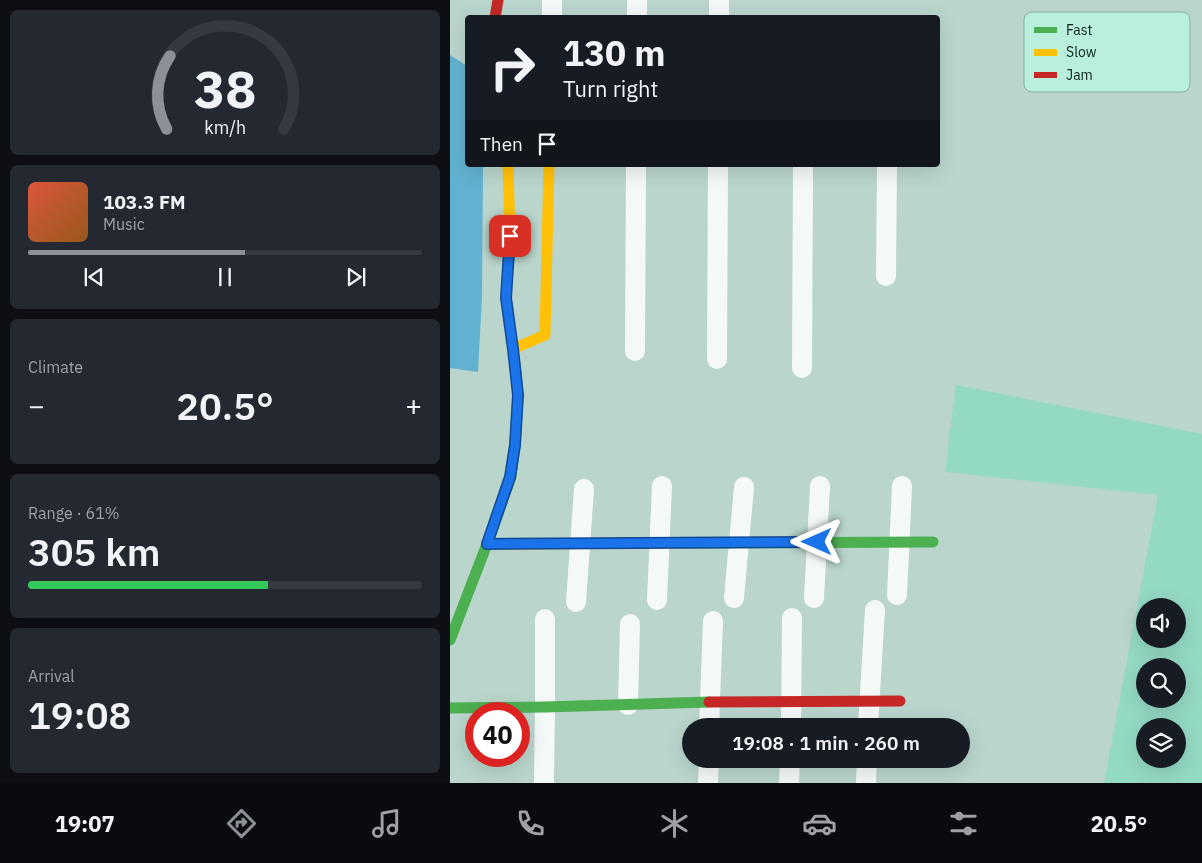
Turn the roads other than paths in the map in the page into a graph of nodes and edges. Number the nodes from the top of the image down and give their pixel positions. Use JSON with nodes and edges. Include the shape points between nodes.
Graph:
{"nodes":[{"id":1,"x":498,"y":0,"type":"edge"},
{"id":2,"x":552,"y":0,"type":"edge"},
{"id":3,"x":637,"y":0,"type":"edge"},
{"id":4,"x":719,"y":0,"type":"edge"},
{"id":5,"x":495,"y":15,"type":"edge"},
{"id":6,"x":552,"y":15,"type":"edge"},
{"id":7,"x":637,"y":15,"type":"edge"},
{"id":8,"x":719,"y":15,"type":"edge"},
{"id":9,"x":508,"y":167,"type":"edge"},
{"id":10,"x":549,"y":167,"type":"edge"},
{"id":11,"x":636,"y":167,"type":"edge"},
{"id":12,"x":718,"y":167,"type":"edge"},
{"id":13,"x":803,"y":167,"type":"edge"},
{"id":14,"x":887,"y":167,"type":"edge"},
{"id":15,"x":886,"y":276,"type":"dead end"},
{"id":16,"x":513,"y":349,"type":"junction"},
{"id":17,"x":635,"y":351,"type":"dead end"},
{"id":18,"x":717,"y":358,"type":"dead end"},
{"id":19,"x":802,"y":368,"type":"dead end"},
{"id":20,"x":662,"y":486,"type":"dead end"},
{"id":21,"x":820,"y":486,"type":"dead end"},
{"id":22,"x":902,"y":486,"type":"dead end"},
{"id":23,"x":744,"y":487,"type":"dead end"},
{"id":24,"x":584,"y":489,"type":"dead end"},
{"id":25,"x":817,"y":542,"type":"junction"},
{"id":26,"x":899,"y":542,"type":"junction"},
{"id":27,"x":933,"y":542,"type":"dead end"},
{"id":28,"x":580,"y":543,"type":"junction"},
{"id":29,"x":659,"y":543,"type":"junction"},
{"id":30,"x":739,"y":543,"type":"junction"},
{"id":31,"x":487,"y":544,"type":"junction"},
{"id":32,"x":897,"y":594,"type":"dead end"},
{"id":33,"x":734,"y":598,"type":"dead end"},
{"id":34,"x":814,"y":598,"type":"dead end"},
{"id":35,"x":657,"y":600,"type":"dead end"},
{"id":36,"x":576,"y":602,"type":"dead end"},
{"id":37,"x":875,"y":610,"type":"dead end"},
{"id":38,"x":792,"y":618,"type":"dead end"},
{"id":39,"x":545,"y":619,"type":"dead end"},
{"id":40,"x":713,"y":621,"type":"dead end"},
{"id":41,"x":630,"y":624,"type":"dead end"},
{"id":42,"x":450,"y":640,"type":"edge"},
{"id":43,"x":869,"y":701,"type":"junction"},
{"id":44,"x":900,"y":701,"type":"dead end"},
{"id":45,"x":710,"y":702,"type":"junction"},
{"id":46,"x":791,"y":702,"type":"junction"},
{"id":47,"x":628,"y":705,"type":"junction"},
{"id":48,"x":546,"y":707,"type":"junction"},
{"id":49,"x":450,"y":708,"type":"edge"},
{"id":50,"x":709,"y":718,"type":"edge"},
{"id":51,"x":790,"y":718,"type":"edge"},
{"id":52,"x":868,"y":718,"type":"edge"},
{"id":53,"x":708,"y":768,"type":"edge"},
{"id":54,"x":790,"y":768,"type":"edge"},
{"id":55,"x":867,"y":768,"type":"edge"},
{"id":56,"x":544,"y":783,"type":"edge"},
{"id":57,"x":708,"y":783,"type":"edge"},
{"id":58,"x":789,"y":783,"type":"edge"},
{"id":59,"x":866,"y":783,"type":"edge"}],
"edges":[{"from":1,"to":5,"type":"street"},
{"from":2,"to":6,"type":"street"},
{"from":3,"to":7,"type":"street"},
{"from":4,"to":8,"type":"street"},
{"from":9,"to":16,"type":"street","via":[[510,236],[506,298]]},
{"from":10,"to":16,"type":"street","via":[[545,335]]},
{"from":11,"to":17,"type":"street"},
{"from":12,"to":18,"type":"street"},
{"from":13,"to":19,"type":"street"},
{"from":14,"to":15,"type":"street"},
{"from":16,"to":31,"type":"street","via":[[518,395],[515,445],[510,477]]},
{"from":20,"to":29,"type":"street"},
{"from":21,"to":25,"type":"street"},
{"from":22,"to":26,"type":"street"},
{"from":23,"to":30,"type":"street"},
{"from":24,"to":28,"type":"street"},
{"from":25,"to":26,"type":"street"},
{"from":25,"to":30,"type":"street"},
{"from":25,"to":34,"type":"street"},
{"from":26,"to":27,"type":"street"},
{"from":26,"to":32,"type":"street"},
{"from":28,"to":29,"type":"street"},
{"from":28,"to":31,"type":"street"},
{"from":28,"to":36,"type":"street"},
{"from":29,"to":30,"type":"street"},
{"from":29,"to":35,"type":"street"},
{"from":30,"to":33,"type":"street"},
{"from":31,"to":42,"type":"street"},
{"from":37,"to":43,"type":"street"},
{"from":38,"to":46,"type":"street"},
{"from":39,"to":48,"type":"street"},
{"from":40,"to":45,"type":"street"},
{"from":41,"to":47,"type":"street"},
{"from":43,"to":44,"type":"street"},
{"from":43,"to":46,"type":"street"},
{"from":43,"to":52,"type":"street"},
{"from":45,"to":46,"type":"street"},
{"from":45,"to":47,"type":"street"},
{"from":45,"to":50,"type":"street"},
{"from":46,"to":51,"type":"street"},
{"from":47,"to":48,"type":"street"},
{"from":48,"to":49,"type":"street"},
{"from":48,"to":56,"type":"street"},
{"from":53,"to":57,"type":"street"},
{"from":54,"to":58,"type":"street"},
{"from":55,"to":59,"type":"street"}]}
